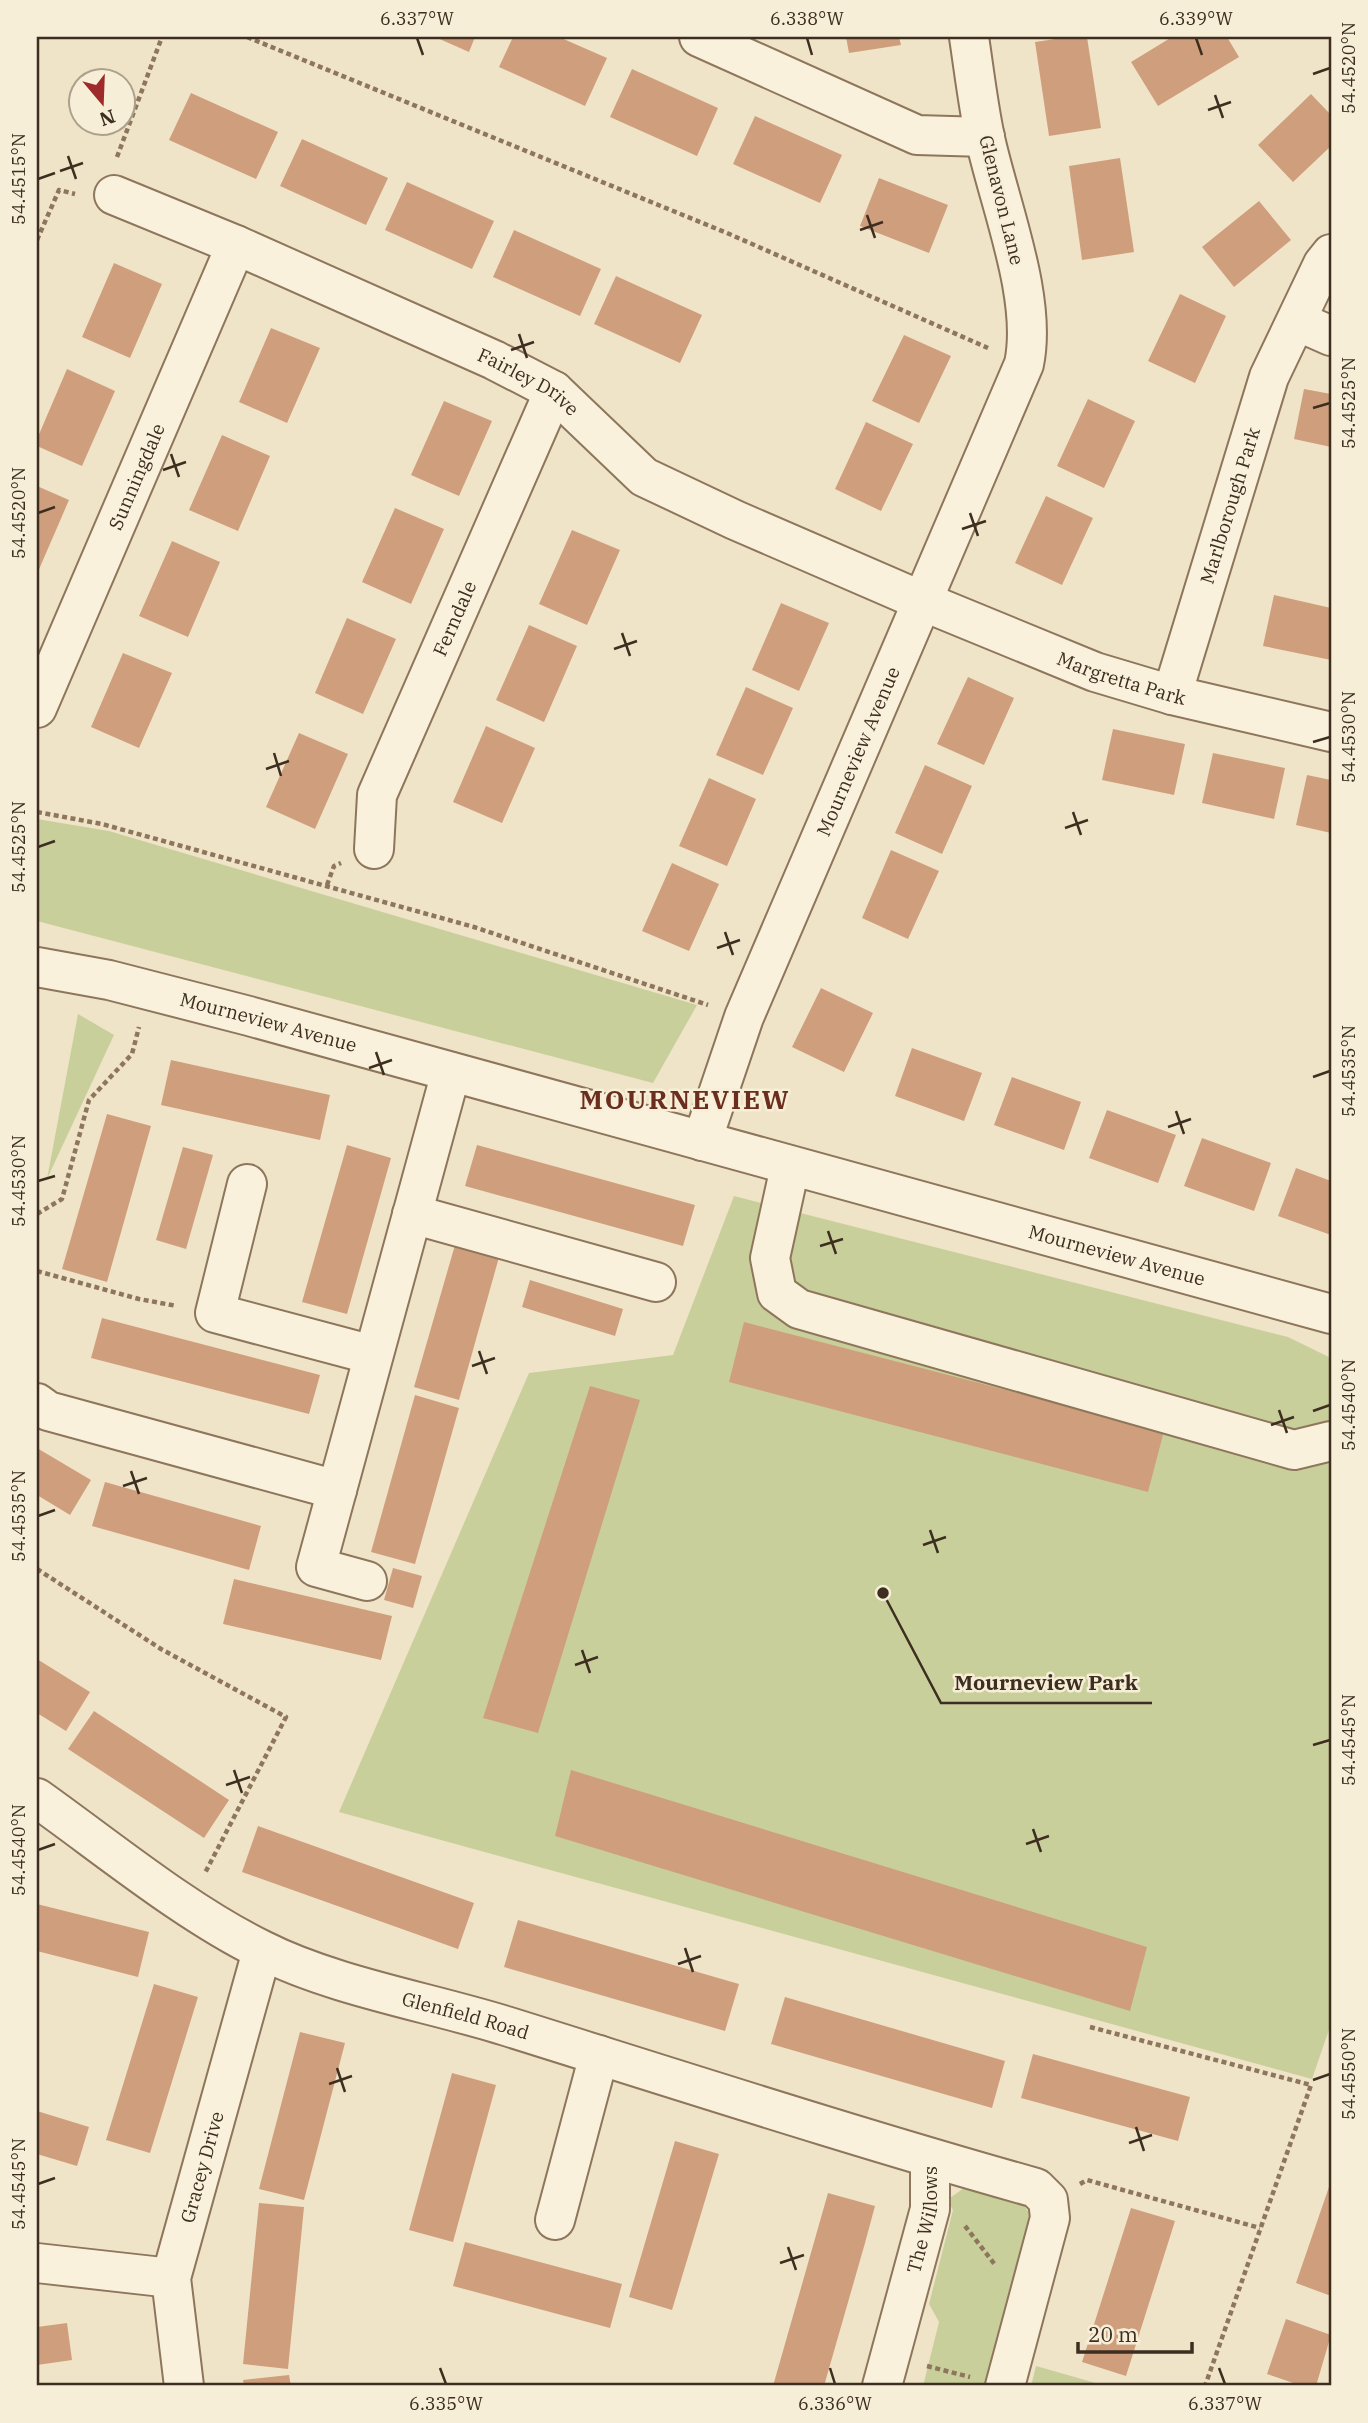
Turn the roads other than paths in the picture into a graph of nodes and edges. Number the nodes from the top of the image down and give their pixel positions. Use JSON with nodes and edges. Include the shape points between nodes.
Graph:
{"nodes":[{"id":1,"x":699,"y":37,"type":"edge"},
{"id":2,"x":969,"y":37,"type":"edge"},
{"id":3,"x":985,"y":137,"type":"junction"},
{"id":4,"x":114,"y":195,"type":"road end"},
{"id":5,"x":236,"y":245,"type":"junction"},
{"id":6,"x":1331,"y":254,"type":"edge"},
{"id":7,"x":1314,"y":328,"type":"edge"},
{"id":8,"x":1024,"y":364,"type":"joint"},
{"id":9,"x":554,"y":391,"type":"junction"},
{"id":10,"x":922,"y":601,"type":"junction"},
{"id":11,"x":1172,"y":695,"type":"junction"},
{"id":12,"x":37,"y":708,"type":"edge"},
{"id":13,"x":1331,"y":732,"type":"edge"},
{"id":14,"x":374,"y":849,"type":"dead end"},
{"id":15,"x":37,"y":967,"type":"edge"},
{"id":16,"x":450,"y":1072,"type":"junction"},
{"id":17,"x":702,"y":1141,"type":"junction"},
{"id":18,"x":790,"y":1167,"type":"junction"},
{"id":19,"x":247,"y":1184,"type":"dead end"},
{"id":20,"x":412,"y":1214,"type":"junction"},
{"id":21,"x":656,"y":1282,"type":"dead end"},
{"id":22,"x":1331,"y":1314,"type":"edge"},
{"id":23,"x":373,"y":1355,"type":"junction"},
{"id":24,"x":37,"y":1404,"type":"edge"},
{"id":25,"x":1331,"y":1441,"type":"edge"},
{"id":26,"x":337,"y":1490,"type":"junction"},
{"id":27,"x":368,"y":1581,"type":"dead end"},
{"id":28,"x":37,"y":1798,"type":"edge"},
{"id":29,"x":262,"y":1951,"type":"junction"},
{"id":30,"x":598,"y":2055,"type":"junction"},
{"id":31,"x":930,"y":2158,"type":"junction"},
{"id":32,"x":555,"y":2220,"type":"dead end"},
{"id":33,"x":37,"y":2263,"type":"edge"},
{"id":34,"x":171,"y":2278,"type":"junction"},
{"id":35,"x":886,"y":2372,"type":"edge"},
{"id":36,"x":992,"y":2383,"type":"edge"},
{"id":37,"x":184,"y":2386,"type":"edge"}],
"edges":[{"from":1,"to":3,"type":"street","via":[[917,135]]},
{"from":2,"to":3,"type":"street","name":"Glenavon Lane"},
{"from":3,"to":8,"type":"street","name":"Glenavon Lane","via":[[1021,275]]},
{"from":4,"to":5,"type":"street","name":"Fairley Drive"},
{"from":5,"to":9,"type":"street","name":"Fairley Drive"},
{"from":5,"to":12,"type":"street","name":"Sunningdale"},
{"from":6,"to":7,"type":"street","name":"Marlborough Park","via":[[1323,264]]},
{"from":7,"to":11,"type":"street","name":"Marlborough Park","via":[[1269,377]]},
{"from":8,"to":10,"type":"street","name":"Mourneview Avenue"},
{"from":9,"to":10,"type":"street","name":"Fairley Drive","via":[[644,477]]},
{"from":9,"to":14,"type":"street","name":"Ferndale","via":[[377,794]]},
{"from":10,"to":11,"type":"street","name":"Margretta Park","via":[[1096,672]]},
{"from":10,"to":17,"type":"street","name":"Mourneview Avenue","via":[[744,1017]]},
{"from":11,"to":13,"type":"street","name":"Margretta Park"},
{"from":15,"to":16,"type":"street","name":"Mourneview Avenue","via":[[149,990]]},
{"from":16,"to":17,"type":"street","name":"Mourneview Avenue"},
{"from":16,"to":20,"type":"street"},
{"from":17,"to":18,"type":"street","name":"Mourneview Avenue"},
{"from":18,"to":22,"type":"street","name":"Mourneview Avenue"},
{"from":18,"to":25,"type":"street","via":[[770,1258],[777,1293],[799,1309],[1294,1450]]},
{"from":19,"to":23,"type":"street","via":[[215,1313]]},
{"from":20,"to":21,"type":"street"},
{"from":20,"to":23,"type":"street"},
{"from":23,"to":26,"type":"street"},
{"from":24,"to":26,"type":"street"},
{"from":26,"to":27,"type":"street","via":[[316,1567]]},
{"from":28,"to":29,"type":"street","name":"Glenfield Road","via":[[188,1905]]},
{"from":29,"to":30,"type":"street","name":"Glenfield Road","via":[[343,1980]]},
{"from":29,"to":34,"type":"street","name":"Gracey Drive"},
{"from":30,"to":31,"type":"street","name":"Glenfield Road"},
{"from":30,"to":32,"type":"street"},
{"from":31,"to":35,"type":"street","name":"The Willows","via":[[930,2209]]},
{"from":31,"to":36,"type":"street","name":"The Willows","via":[[1036,2188],[1048,2200],[1050,2218],[1028,2299]]},
{"from":33,"to":34,"type":"street"},
{"from":34,"to":37,"type":"street","name":"Gracey Drive"}]}
